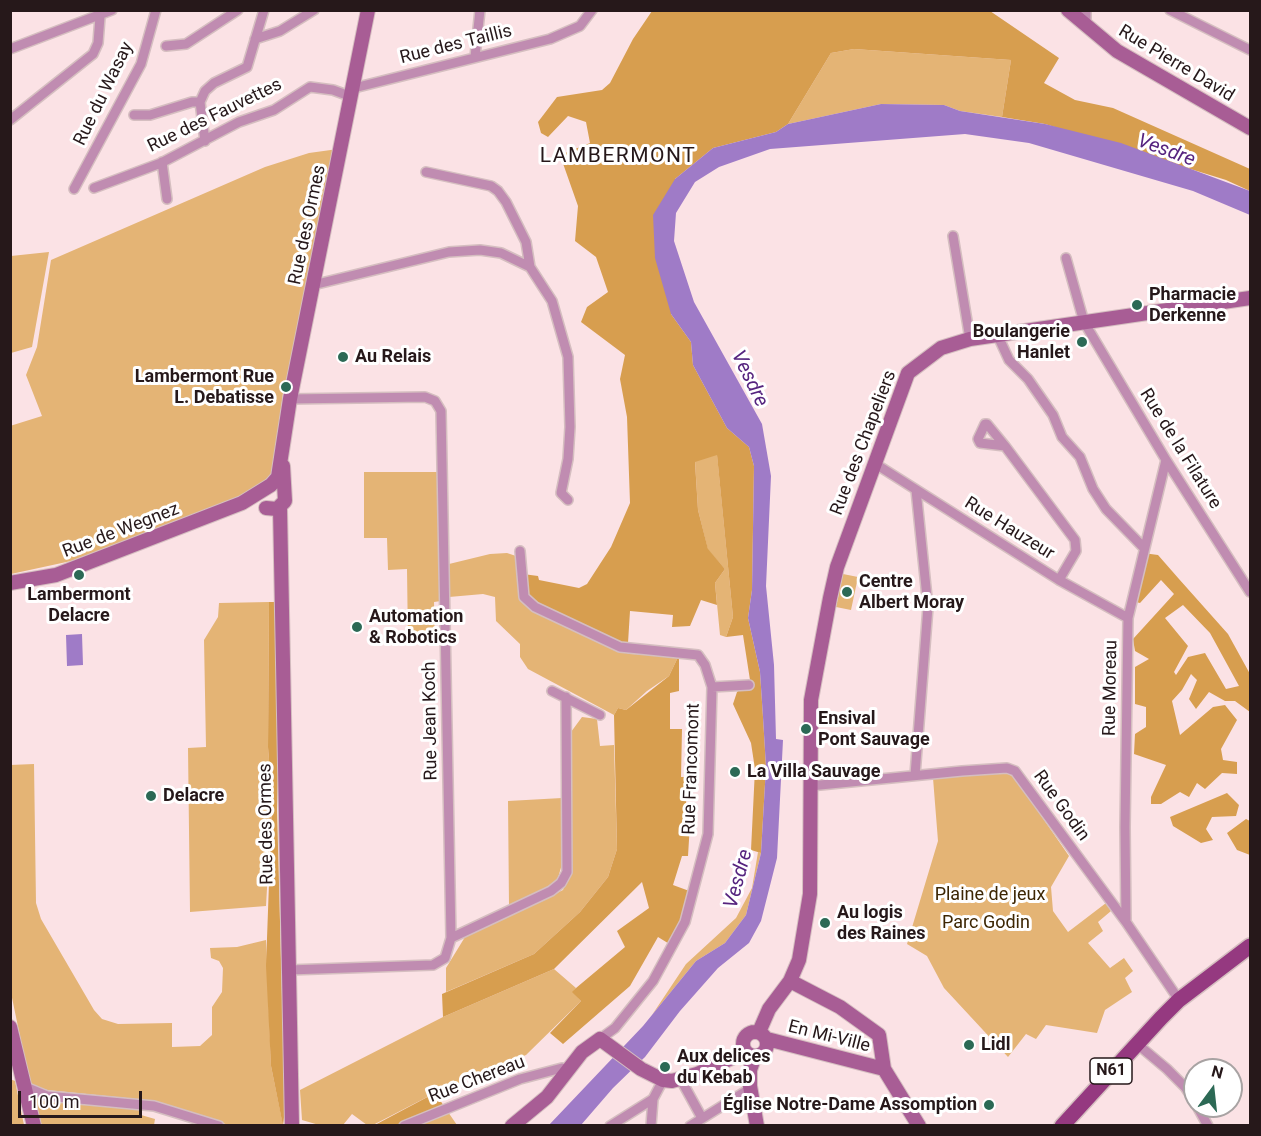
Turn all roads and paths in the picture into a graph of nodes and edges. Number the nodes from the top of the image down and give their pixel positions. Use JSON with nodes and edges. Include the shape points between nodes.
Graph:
{"nodes":[{"id":1,"x":112,"y":10,"type":"edge"},
{"id":2,"x":156,"y":10,"type":"edge"},
{"id":3,"x":238,"y":10,"type":"edge"},
{"id":4,"x":264,"y":10,"type":"edge"},
{"id":5,"x":314,"y":10,"type":"edge"},
{"id":6,"x":368,"y":10,"type":"edge"},
{"id":7,"x":480,"y":10,"type":"edge"},
{"id":8,"x":592,"y":10,"type":"edge"},
{"id":9,"x":1068,"y":10,"type":"edge"},
{"id":10,"x":1086,"y":10,"type":"edge"},
{"id":11,"x":1170,"y":10,"type":"edge"},
{"id":12,"x":100,"y":17,"type":"junction"},
{"id":13,"x":1086,"y":27,"type":"junction"},
{"id":14,"x":255,"y":39,"type":"junction"},
{"id":15,"x":166,"y":46,"type":"dead end"},
{"id":16,"x":10,"y":49,"type":"edge"},
{"id":17,"x":1251,"y":50,"type":"edge"},
{"id":18,"x":475,"y":57,"type":"junction"},
{"id":19,"x":353,"y":92,"type":"junction"},
{"id":20,"x":200,"y":102,"type":"junction"},
{"id":21,"x":134,"y":115,"type":"dead end"},
{"id":22,"x":10,"y":120,"type":"edge"},
{"id":23,"x":1251,"y":128,"type":"edge"},
{"id":24,"x":205,"y":141,"type":"junction"},
{"id":25,"x":162,"y":162,"type":"junction"},
{"id":26,"x":426,"y":172,"type":"dead end"},
{"id":27,"x":94,"y":188,"type":"dead end"},
{"id":28,"x":74,"y":189,"type":"dead end"},
{"id":29,"x":167,"y":199,"type":"dead end"},
{"id":30,"x":953,"y":236,"type":"dead end"},
{"id":31,"x":1066,"y":258,"type":"dead end"},
{"id":32,"x":530,"y":267,"type":"junction"},
{"id":33,"x":313,"y":285,"type":"junction"},
{"id":34,"x":1251,"y":298,"type":"edge"},
{"id":35,"x":1084,"y":322,"type":"junction"},
{"id":36,"x":997,"y":334,"type":"junction"},
{"id":37,"x":970,"y":339,"type":"junction"},
{"id":38,"x":290,"y":399,"type":"junction"},
{"id":39,"x":284,"y":446,"type":"junction"},
{"id":40,"x":1005,"y":446,"type":"dead end"},
{"id":41,"x":1166,"y":460,"type":"junction"},
{"id":42,"x":874,"y":463,"type":"junction"},
{"id":43,"x":267,"y":488,"type":"junction"},
{"id":44,"x":916,"y":490,"type":"junction"},
{"id":45,"x":285,"y":493,"type":"junction"},
{"id":46,"x":567,"y":500,"type":"dead end"},
{"id":47,"x":242,"y":503,"type":"junction"},
{"id":48,"x":270,"y":507,"type":"junction"},
{"id":49,"x":1144,"y":548,"type":"junction"},
{"id":50,"x":520,"y":551,"type":"dead end"},
{"id":51,"x":1059,"y":580,"type":"junction"},
{"id":52,"x":10,"y":583,"type":"edge"},
{"id":53,"x":1251,"y":592,"type":"edge"},
{"id":54,"x":1128,"y":618,"type":"junction"},
{"id":55,"x":749,"y":685,"type":"dead end"},
{"id":56,"x":712,"y":687,"type":"junction"},
{"id":57,"x":552,"y":691,"type":"dead end"},
{"id":58,"x":566,"y":698,"type":"junction"},
{"id":59,"x":600,"y":715,"type":"dead end"},
{"id":60,"x":915,"y":775,"type":"junction"},
{"id":61,"x":810,"y":786,"type":"junction"},
{"id":62,"x":1126,"y":922,"type":"junction"},
{"id":63,"x":451,"y":938,"type":"junction"},
{"id":64,"x":1250,"y":947,"type":"edge"},
{"id":65,"x":290,"y":970,"type":"junction"},
{"id":66,"x":790,"y":981,"type":"junction"},
{"id":67,"x":1179,"y":1000,"type":"junction"},
{"id":68,"x":10,"y":1027,"type":"edge"},
{"id":69,"x":763,"y":1036,"type":"junction"},
{"id":70,"x":605,"y":1041,"type":"junction"},
{"id":71,"x":1136,"y":1043,"type":"junction"},
{"id":72,"x":750,"y":1054,"type":"junction"},
{"id":73,"x":562,"y":1068,"type":"dead end"},
{"id":74,"x":884,"y":1069,"type":"junction"},
{"id":75,"x":680,"y":1078,"type":"junction"},
{"id":76,"x":663,"y":1080,"type":"junction"},
{"id":77,"x":1183,"y":1085,"type":"edge"},
{"id":78,"x":23,"y":1086,"type":"junction"},
{"id":79,"x":751,"y":1088,"type":"junction"},
{"id":80,"x":653,"y":1099,"type":"junction"},
{"id":81,"x":702,"y":1118,"type":"junction"},
{"id":82,"x":34,"y":1125,"type":"edge"},
{"id":83,"x":219,"y":1125,"type":"edge"},
{"id":84,"x":292,"y":1125,"type":"edge"},
{"id":85,"x":404,"y":1125,"type":"edge"},
{"id":86,"x":512,"y":1125,"type":"edge"},
{"id":87,"x":610,"y":1125,"type":"edge"},
{"id":88,"x":651,"y":1125,"type":"edge"},
{"id":89,"x":690,"y":1125,"type":"edge"},
{"id":90,"x":757,"y":1125,"type":"edge"},
{"id":91,"x":919,"y":1125,"type":"edge"},
{"id":92,"x":1062,"y":1125,"type":"edge"}],
"edges":[{"from":1,"to":12,"type":"street"},
{"from":2,"to":28,"type":"street","name":"Rue du Wasay","via":[[141,64]]},
{"from":3,"to":15,"type":"street","via":[[186,44]]},
{"from":4,"to":14,"type":"street"},
{"from":5,"to":14,"type":"street","via":[[280,31]]},
{"from":6,"to":19,"type":"street","name":"Rue des Ormes"},
{"from":7,"to":18,"type":"street"},
{"from":8,"to":18,"type":"street","name":"Rue des Taillis","via":[[580,26],[558,36]]},
{"from":9,"to":13,"type":"street","name":"Rue Pierre David"},
{"from":10,"to":13,"type":"street"},
{"from":11,"to":17,"type":"street"},
{"from":12,"to":16,"type":"street"},
{"from":12,"to":22,"type":"street","via":[[93,54]]},
{"from":13,"to":23,"type":"street","name":"Rue Pierre David","via":[[1117,51]]},
{"from":14,"to":20,"type":"street","via":[[247,67],[214,83]]},
{"from":18,"to":19,"type":"street","name":"Rue des Taillis"},
{"from":19,"to":24,"type":"street","name":"Rue des Fauvettes","via":[[310,87],[274,110],[239,122]]},
{"from":19,"to":33,"type":"street","name":"Rue des Ormes"},
{"from":20,"to":21,"type":"street","via":[[150,115]]},
{"from":20,"to":24,"type":"street"},
{"from":24,"to":25,"type":"street","name":"Rue des Fauvettes"},
{"from":25,"to":27,"type":"street","name":"Rue des Fauvettes"},
{"from":25,"to":29,"type":"street"},
{"from":26,"to":32,"type":"street","via":[[491,186],[498,191],[526,242]]},
{"from":30,"to":37,"type":"street"},
{"from":31,"to":35,"type":"street","name":"Rue de la Filature"},
{"from":32,"to":33,"type":"street","via":[[501,253],[449,252]]},
{"from":32,"to":46,"type":"street","via":[[552,301],[568,357],[570,427],[561,493]]},
{"from":33,"to":38,"type":"street","name":"Rue des Ormes"},
{"from":34,"to":35,"type":"street","name":"Rue des Chapeliers"},
{"from":35,"to":36,"type":"street","name":"Rue des Chapeliers"},
{"from":35,"to":41,"type":"street","name":"Rue de la Filature"},
{"from":36,"to":37,"type":"street","name":"Rue des Chapeliers"},
{"from":36,"to":49,"type":"street","via":[[1009,360],[1028,379],[1053,415],[1062,437],[1080,457],[1106,509]]},
{"from":37,"to":42,"type":"street","name":"Rue des Chapeliers","via":[[941,348],[908,373]]},
{"from":38,"to":39,"type":"street","name":"Rue des Ormes"},
{"from":38,"to":63,"type":"street","name":"Rue Jean Koch","via":[[425,396],[435,401],[441,411]]},
{"from":39,"to":43,"type":"street","name":"Rue des Ormes","via":[[278,477]]},
{"from":39,"to":45,"type":"street","name":"Rue des Ormes"},
{"from":40,"to":51,"type":"street","via":[[1075,540],[1076,551]]},
{"from":41,"to":49,"type":"street","name":"Rue Moreau"},
{"from":41,"to":53,"type":"street","name":"Rue de la Filature"},
{"from":42,"to":44,"type":"street","name":"Rue Hauzeur"},
{"from":42,"to":61,"type":"street","name":"Rue des Chapeliers","via":[[837,567],[817,660],[812,692]]},
{"from":43,"to":45,"type":"street","via":[[279,487]]},
{"from":43,"to":47,"type":"street","name":"Rue de Wegnez"},
{"from":43,"to":48,"type":"street","via":[[261,498]]},
{"from":44,"to":51,"type":"street","name":"Rue Hauzeur"},
{"from":44,"to":60,"type":"street","via":[[928,607]]},
{"from":45,"to":48,"type":"street","via":[[285,501]]},
{"from":47,"to":48,"type":"street","name":"Rue de Wegnez"},
{"from":47,"to":52,"type":"street","name":"Rue de Wegnez","via":[[56,575]]},
{"from":48,"to":65,"type":"street","name":"Rue des Ormes","via":[[279,523]]},
{"from":49,"to":54,"type":"street","name":"Rue Moreau"},
{"from":50,"to":56,"type":"street","via":[[524,597],[535,607],[620,647],[698,655]]},
{"from":51,"to":54,"type":"street","name":"Rue Hauzeur"},
{"from":54,"to":62,"type":"street","name":"Rue Moreau"},
{"from":55,"to":56,"type":"street","name":"Rue Francomont"},
{"from":56,"to":70,"type":"street","name":"Rue Francomont","via":[[708,834],[685,922],[654,981]]},
{"from":57,"to":58,"type":"street"},
{"from":58,"to":59,"type":"street"},
{"from":58,"to":63,"type":"street","via":[[567,872],[551,891]]},
{"from":60,"to":61,"type":"street","name":"Rue Godin"},
{"from":60,"to":62,"type":"street","name":"Rue Godin","via":[[1007,768],[1015,771]]},
{"from":61,"to":66,"type":"street","name":"Rue des Chapeliers","via":[[810,894],[799,960]]},
{"from":62,"to":67,"type":"street","name":"Rue Godin"},
{"from":63,"to":65,"type":"street","via":[[445,958],[433,965]]},
{"from":64,"to":67,"type":"main road","number":"N61"},
{"from":65,"to":84,"type":"street","name":"Rue des Ormes"},
{"from":66,"to":69,"type":"street","name":"Rue des Chapeliers","via":[[769,1009]]},
{"from":66,"to":74,"type":"street","name":"En Mi-Ville","via":[[873,1029],[881,1040]]},
{"from":67,"to":71,"type":"main road","number":"N61"},
{"from":68,"to":78,"type":"street"},
{"from":69,"to":72,"type":"street","via":[[764,1053]]},
{"from":69,"to":72,"type":"street","via":[[750,1032],[744,1037],[742,1045]]},
{"from":69,"to":74,"type":"street","name":"En Mi-Ville"},
{"from":70,"to":76,"type":"street","via":[[641,1069]]},
{"from":70,"to":86,"type":"street","via":[[582,1052],[547,1097]]},
{"from":71,"to":77,"type":"street"},
{"from":71,"to":92,"type":"main road","number":"N61"},
{"from":72,"to":75,"type":"street"},
{"from":72,"to":79,"type":"street"},
{"from":73,"to":85,"type":"street","name":"Rue Chereau","via":[[520,1079]]},
{"from":74,"to":91,"type":"street","name":"En Mi-Ville"},
{"from":75,"to":76,"type":"street"},
{"from":75,"to":81,"type":"street"},
{"from":76,"to":80,"type":"street"},
{"from":78,"to":82,"type":"street"},
{"from":78,"to":83,"type":"street","via":[[47,1096],[154,1106]]},
{"from":79,"to":81,"type":"street"},
{"from":79,"to":90,"type":"street"},
{"from":80,"to":87,"type":"street"},
{"from":80,"to":88,"type":"street"},
{"from":81,"to":89,"type":"street"}]}
